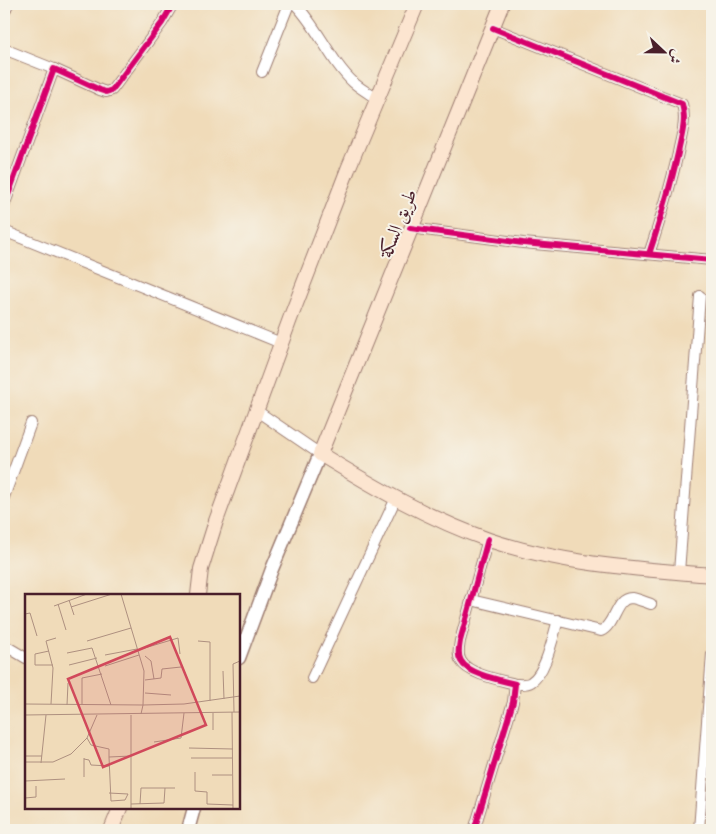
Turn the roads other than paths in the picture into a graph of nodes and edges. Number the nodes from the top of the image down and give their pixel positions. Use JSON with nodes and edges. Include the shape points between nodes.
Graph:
{"nodes":[{"id":1,"x":8,"y":4,"type":"edge"},
{"id":2,"x":173,"y":4,"type":"edge"},
{"id":3,"x":289,"y":4,"type":"edge"},
{"id":4,"x":296,"y":4,"type":"edge"},
{"id":5,"x":417,"y":4,"type":"edge"},
{"id":6,"x":502,"y":4,"type":"edge"},
{"id":7,"x":4,"y":13,"type":"edge"},
{"id":8,"x":493,"y":28,"type":"junction"},
{"id":9,"x":4,"y":49,"type":"edge"},
{"id":10,"x":54,"y":69,"type":"junction"},
{"id":11,"x":262,"y":72,"type":"dead end"},
{"id":12,"x":377,"y":99,"type":"junction"},
{"id":13,"x":4,"y":206,"type":"edge"},
{"id":14,"x":410,"y":228,"type":"junction"},
{"id":15,"x":4,"y":231,"type":"edge"},
{"id":16,"x":649,"y":254,"type":"junction"},
{"id":17,"x":712,"y":260,"type":"edge"},
{"id":18,"x":700,"y":296,"type":"dead end"},
{"id":19,"x":281,"y":343,"type":"junction"},
{"id":20,"x":257,"y":411,"type":"junction"},
{"id":21,"x":31,"y":423,"type":"dead end"},
{"id":22,"x":320,"y":454,"type":"junction"},
{"id":23,"x":4,"y":497,"type":"edge"},
{"id":24,"x":396,"y":498,"type":"junction"},
{"id":25,"x":488,"y":539,"type":"junction"},
{"id":26,"x":679,"y":572,"type":"junction"},
{"id":27,"x":712,"y":575,"type":"edge"},
{"id":28,"x":198,"y":594,"type":"edge"},
{"id":29,"x":471,"y":600,"type":"junction"},
{"id":30,"x":651,"y":604,"type":"dead end"},
{"id":31,"x":558,"y":620,"type":"junction"},
{"id":32,"x":4,"y":645,"type":"edge"},
{"id":33,"x":712,"y":654,"type":"edge"},
{"id":34,"x":240,"y":655,"type":"edge"},
{"id":35,"x":25,"y":657,"type":"edge"},
{"id":36,"x":312,"y":678,"type":"dead end"},
{"id":37,"x":515,"y":684,"type":"junction"},
{"id":38,"x":120,"y":809,"type":"edge"},
{"id":39,"x":194,"y":809,"type":"edge"},
{"id":40,"x":476,"y":826,"type":"dead end"},
{"id":41,"x":111,"y":830,"type":"edge"},
{"id":42,"x":188,"y":830,"type":"edge"},
{"id":43,"x":699,"y":830,"type":"edge"}],
"edges":[{"from":1,"to":7,"type":"street"},
{"from":2,"to":10,"type":"street","via":[[112,90],[100,90]]},
{"from":3,"to":11,"type":"street"},
{"from":4,"to":12,"type":"street","via":[[338,65],[355,84]]},
{"from":5,"to":12,"type":"main road"},
{"from":6,"to":8,"type":"main road","name":"طريق السكة"},
{"from":8,"to":14,"type":"main road","name":"طريق السكة"},
{"from":8,"to":16,"type":"street","via":[[682,104],[682,134]]},
{"from":9,"to":10,"type":"street"},
{"from":10,"to":13,"type":"street"},
{"from":12,"to":19,"type":"main road"},
{"from":14,"to":16,"type":"street","via":[[514,242]]},
{"from":14,"to":22,"type":"main road","name":"طريق السكة"},
{"from":15,"to":19,"type":"street"},
{"from":16,"to":17,"type":"street"},
{"from":18,"to":26,"type":"street"},
{"from":19,"to":20,"type":"main road"},
{"from":20,"to":22,"type":"street"},
{"from":20,"to":28,"type":"main road","via":[[216,521]]},
{"from":21,"to":23,"type":"street"},
{"from":22,"to":24,"type":"main road"},
{"from":22,"to":34,"type":"street"},
{"from":24,"to":25,"type":"main road"},
{"from":24,"to":36,"type":"street"},
{"from":25,"to":26,"type":"main road","via":[[553,557]]},
{"from":25,"to":29,"type":"street"},
{"from":26,"to":27,"type":"main road"},
{"from":29,"to":31,"type":"street"},
{"from":29,"to":37,"type":"street","via":[[460,641],[460,660],[468,670]]},
{"from":30,"to":31,"type":"street","via":[[626,599],[601,631]]},
{"from":31,"to":37,"type":"street","via":[[540,672],[529,683]]},
{"from":32,"to":35,"type":"street"},
{"from":33,"to":43,"type":"street"},
{"from":37,"to":40,"type":"street"},
{"from":38,"to":41,"type":"main road"},
{"from":39,"to":42,"type":"street"}]}
